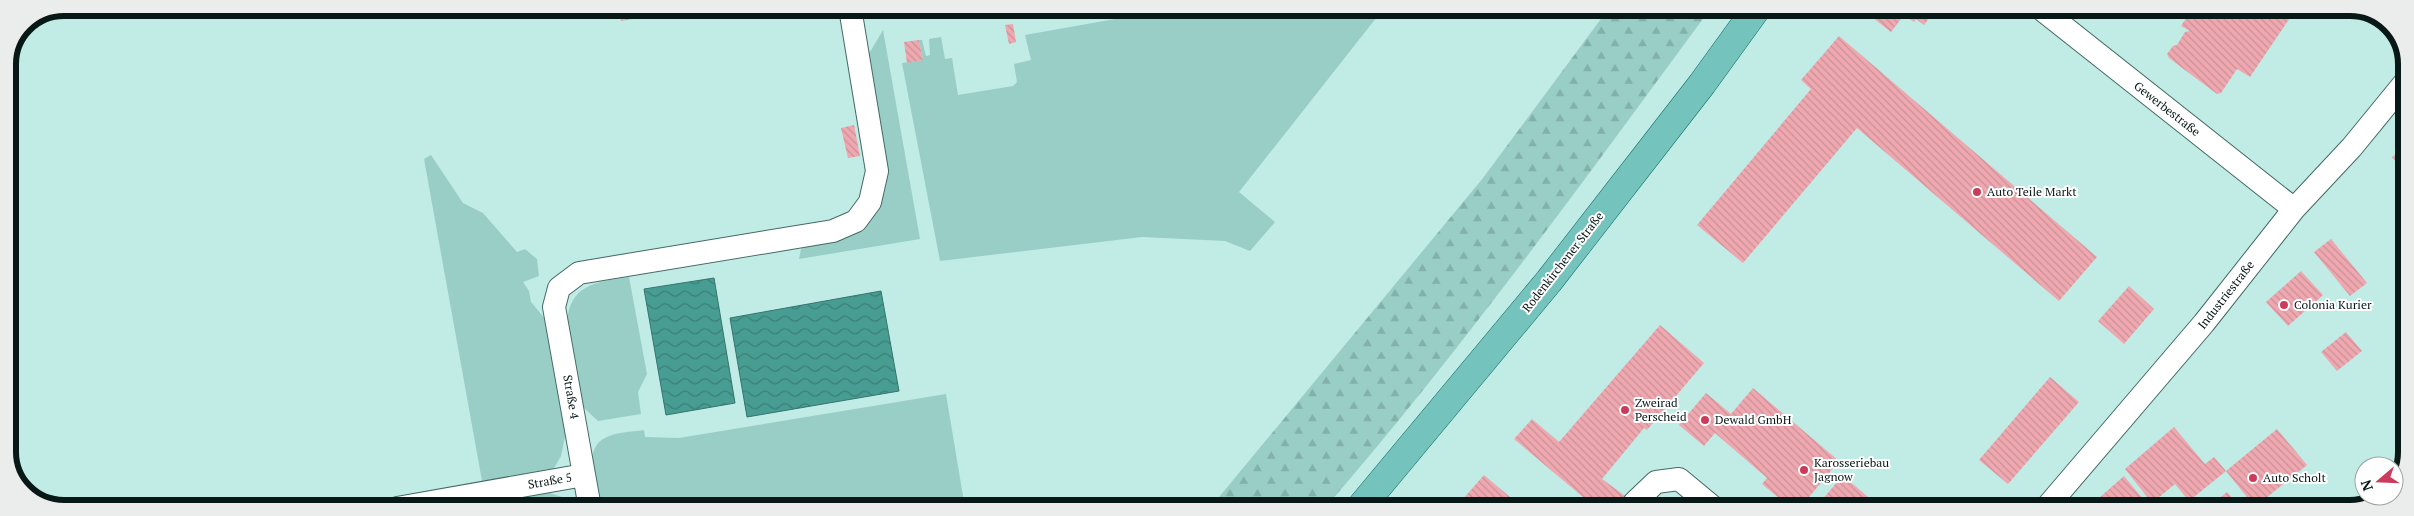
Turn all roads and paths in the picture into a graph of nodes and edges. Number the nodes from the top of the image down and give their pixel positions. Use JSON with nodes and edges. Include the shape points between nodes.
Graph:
{"nodes":[{"id":1,"x":851,"y":16,"type":"edge"},
{"id":2,"x":1752,"y":16,"type":"edge"},
{"id":3,"x":2050,"y":16,"type":"edge"},
{"id":4,"x":2398,"y":91,"type":"edge"},
{"id":5,"x":2294,"y":210,"type":"junction"},
{"id":6,"x":584,"y":475,"type":"junction"},
{"id":7,"x":442,"y":500,"type":"edge"},
{"id":8,"x":589,"y":500,"type":"edge"},
{"id":9,"x":1367,"y":500,"type":"edge"},
{"id":10,"x":1637,"y":500,"type":"edge"},
{"id":11,"x":1704,"y":500,"type":"edge"},
{"id":12,"x":2053,"y":500,"type":"edge"}],
"edges":[{"from":1,"to":6,"type":"street","name":"Straße 4","via":[[878,171],[870,202],[856,221],[833,231],[578,273],[560,288],[554,307]]},
{"from":2,"to":9,"type":"main road","name":"Rodenkirchener Straße","via":[[1549,281]]},
{"from":3,"to":5,"type":"street","name":"Gewerbestraße"},
{"from":4,"to":5,"type":"street","name":"Industriestraße"},
{"from":5,"to":12,"type":"street","name":"Industriestraße","via":[[2204,324]]},
{"from":6,"to":7,"type":"street","name":"Straße 5"},
{"from":6,"to":8,"type":"street","name":"Straße 4"},
{"from":10,"to":11,"type":"street","via":[[1656,482],[1679,479]]}]}
